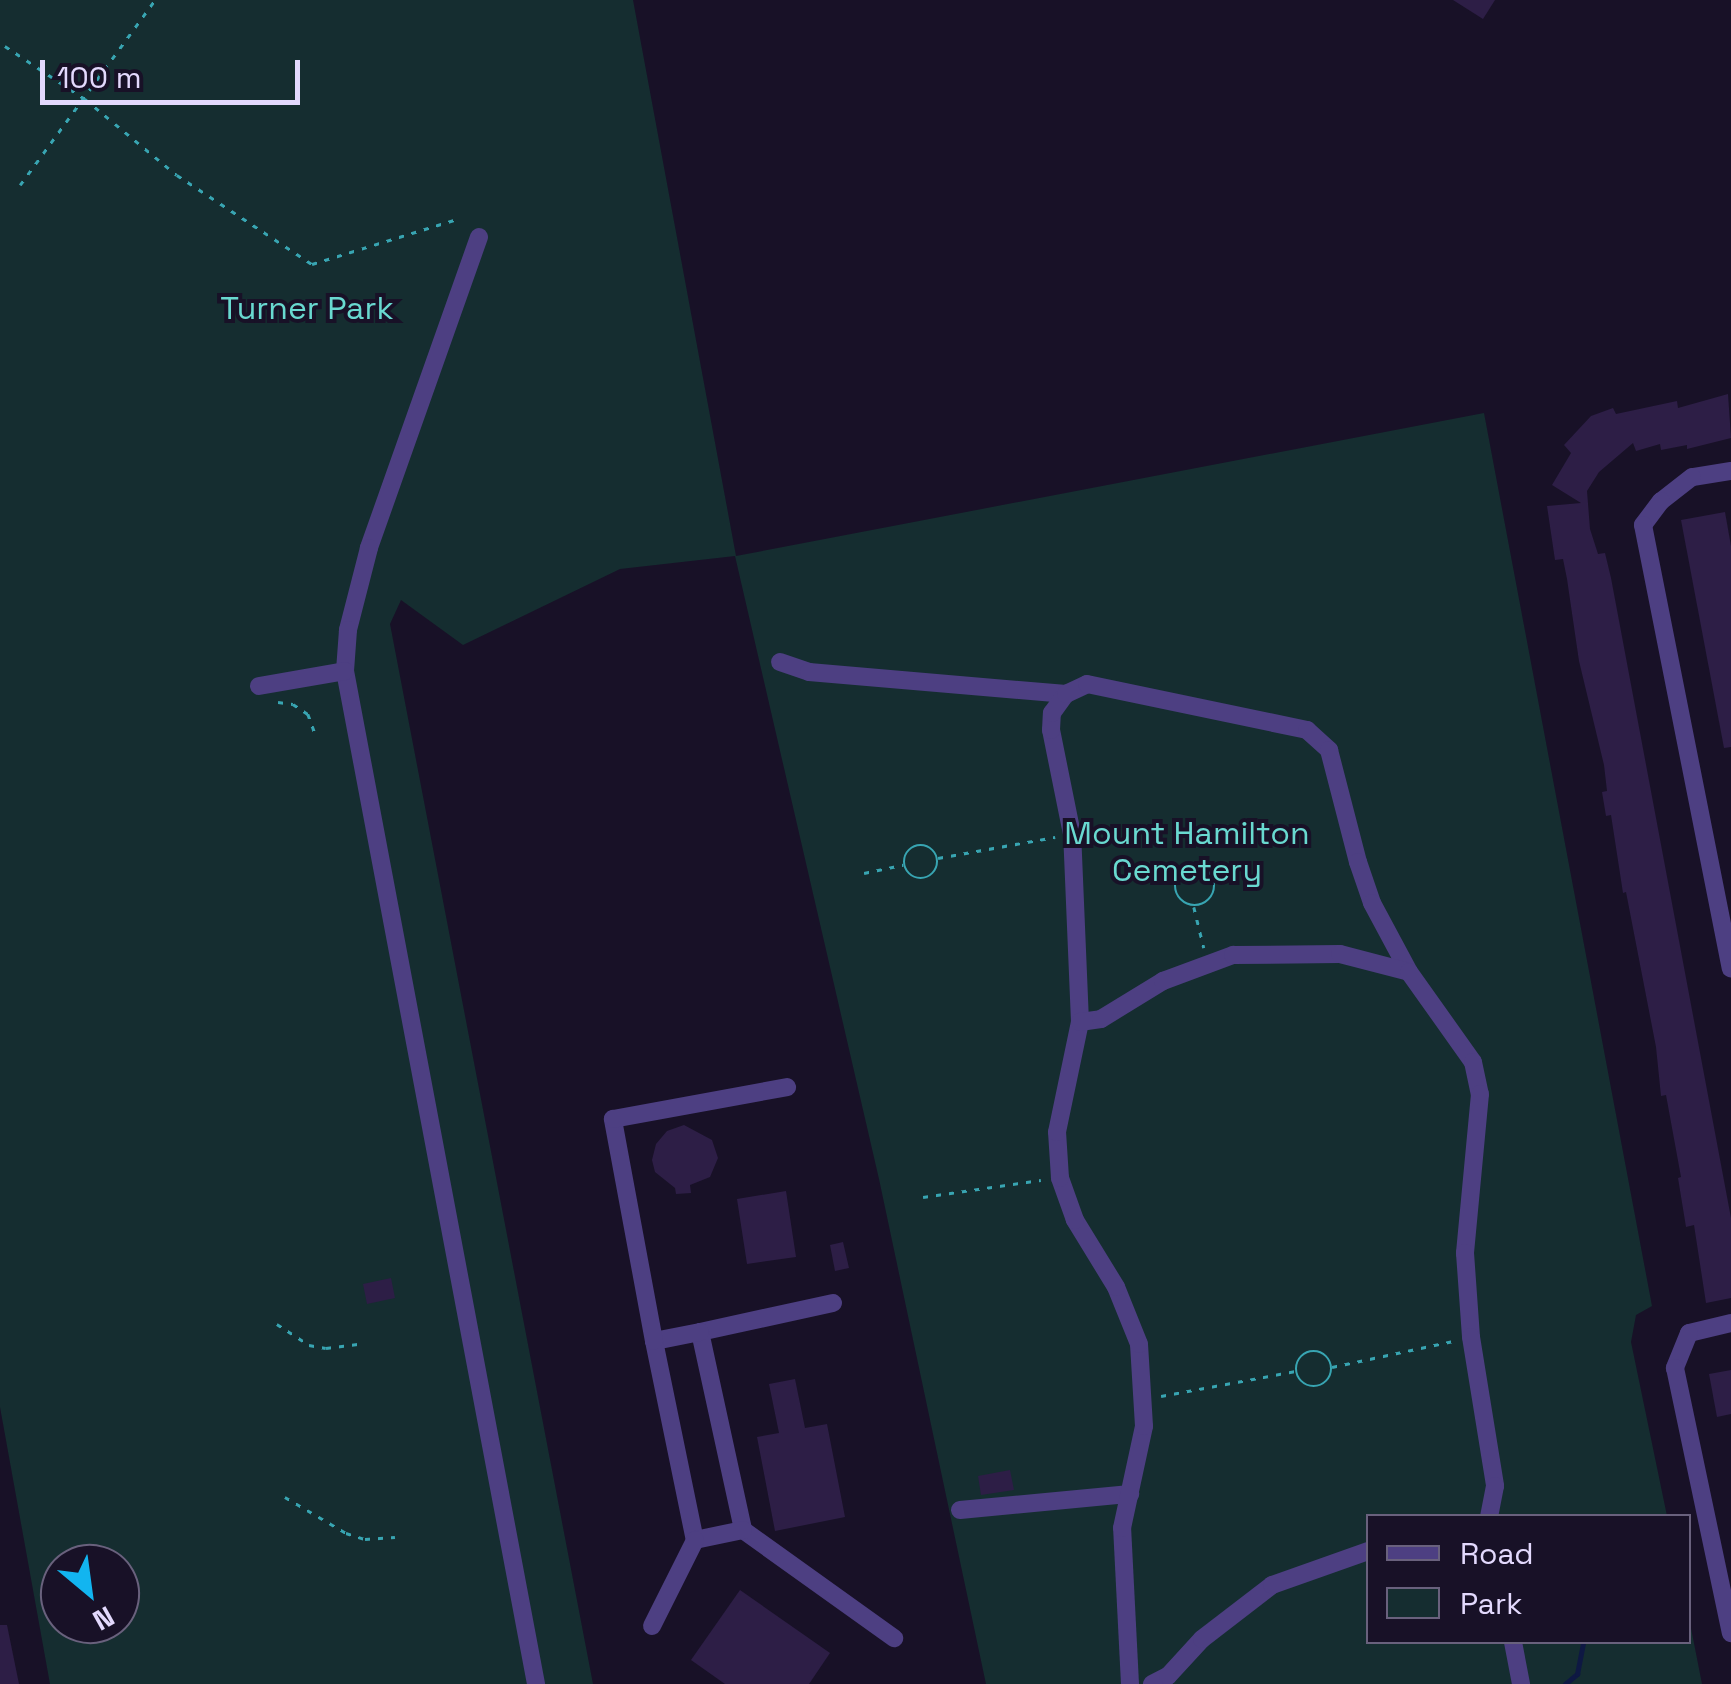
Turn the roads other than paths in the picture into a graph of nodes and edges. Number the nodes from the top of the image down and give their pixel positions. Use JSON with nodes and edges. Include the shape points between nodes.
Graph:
{"nodes":[{"id":1,"x":479,"y":237,"type":"dead end"},
{"id":2,"x":1731,"y":470,"type":"edge"},
{"id":3,"x":780,"y":662,"type":"dead end"},
{"id":4,"x":346,"y":671,"type":"junction"},
{"id":5,"x":258,"y":686,"type":"dead end"},
{"id":6,"x":1066,"y":694,"type":"junction"},
{"id":7,"x":1727,"y":919,"type":"edge"},
{"id":8,"x":1731,"y":968,"type":"edge"},
{"id":9,"x":1409,"y":972,"type":"junction"},
{"id":10,"x":1080,"y":1022,"type":"junction"},
{"id":11,"x":787,"y":1087,"type":"dead end"},
{"id":12,"x":833,"y":1304,"type":"dead end"},
{"id":13,"x":1731,"y":1323,"type":"edge"},
{"id":14,"x":700,"y":1332,"type":"junction"},
{"id":15,"x":654,"y":1342,"type":"junction"},
{"id":16,"x":1130,"y":1494,"type":"junction"},
{"id":17,"x":960,"y":1510,"type":"dead end"},
{"id":18,"x":1489,"y":1514,"type":"edge"},
{"id":19,"x":742,"y":1530,"type":"junction"},
{"id":20,"x":694,"y":1540,"type":"junction"},
{"id":21,"x":1366,"y":1552,"type":"edge"},
{"id":22,"x":1723,"y":1553,"type":"edge"},
{"id":23,"x":652,"y":1626,"type":"dead end"},
{"id":24,"x":1731,"y":1633,"type":"edge"},
{"id":25,"x":894,"y":1638,"type":"dead end"},
{"id":26,"x":1513,"y":1644,"type":"edge"},
{"id":27,"x":536,"y":1684,"type":"edge"},
{"id":28,"x":1130,"y":1684,"type":"edge"},
{"id":29,"x":1152,"y":1684,"type":"edge"},
{"id":30,"x":1521,"y":1684,"type":"edge"}],
"edges":[{"from":1,"to":4,"type":"street","via":[[369,548],[348,630]]},
{"from":2,"to":7,"type":"street","via":[[1692,478],[1661,500],[1642,525]]},
{"from":3,"to":6,"type":"street","via":[[809,672]]},
{"from":4,"to":5,"type":"street"},
{"from":4,"to":27,"type":"street"},
{"from":6,"to":9,"type":"street","via":[[1087,684],[1307,730],[1329,750],[1372,902]]},
{"from":6,"to":10,"type":"street","via":[[1052,713],[1051,730],[1072,834]]},
{"from":7,"to":8,"type":"street"},
{"from":9,"to":10,"type":"street","via":[[1340,954],[1233,955],[1163,981],[1102,1019]]},
{"from":9,"to":18,"type":"street","via":[[1473,1062],[1480,1094],[1465,1253],[1495,1486]]},
{"from":10,"to":16,"type":"street","via":[[1057,1132],[1060,1178],[1138,1344],[1145,1400]]},
{"from":11,"to":15,"type":"street","via":[[614,1119]]},
{"from":12,"to":14,"type":"street"},
{"from":13,"to":22,"type":"street","via":[[1689,1333],[1675,1368]]},
{"from":14,"to":15,"type":"street"},
{"from":14,"to":19,"type":"street"},
{"from":15,"to":20,"type":"street"},
{"from":16,"to":17,"type":"street"},
{"from":16,"to":28,"type":"street","via":[[1122,1528]]},
{"from":19,"to":20,"type":"street"},
{"from":19,"to":25,"type":"street"},
{"from":20,"to":23,"type":"street"},
{"from":21,"to":29,"type":"street","via":[[1272,1584]]},
{"from":22,"to":24,"type":"street"},
{"from":26,"to":30,"type":"street"}]}
